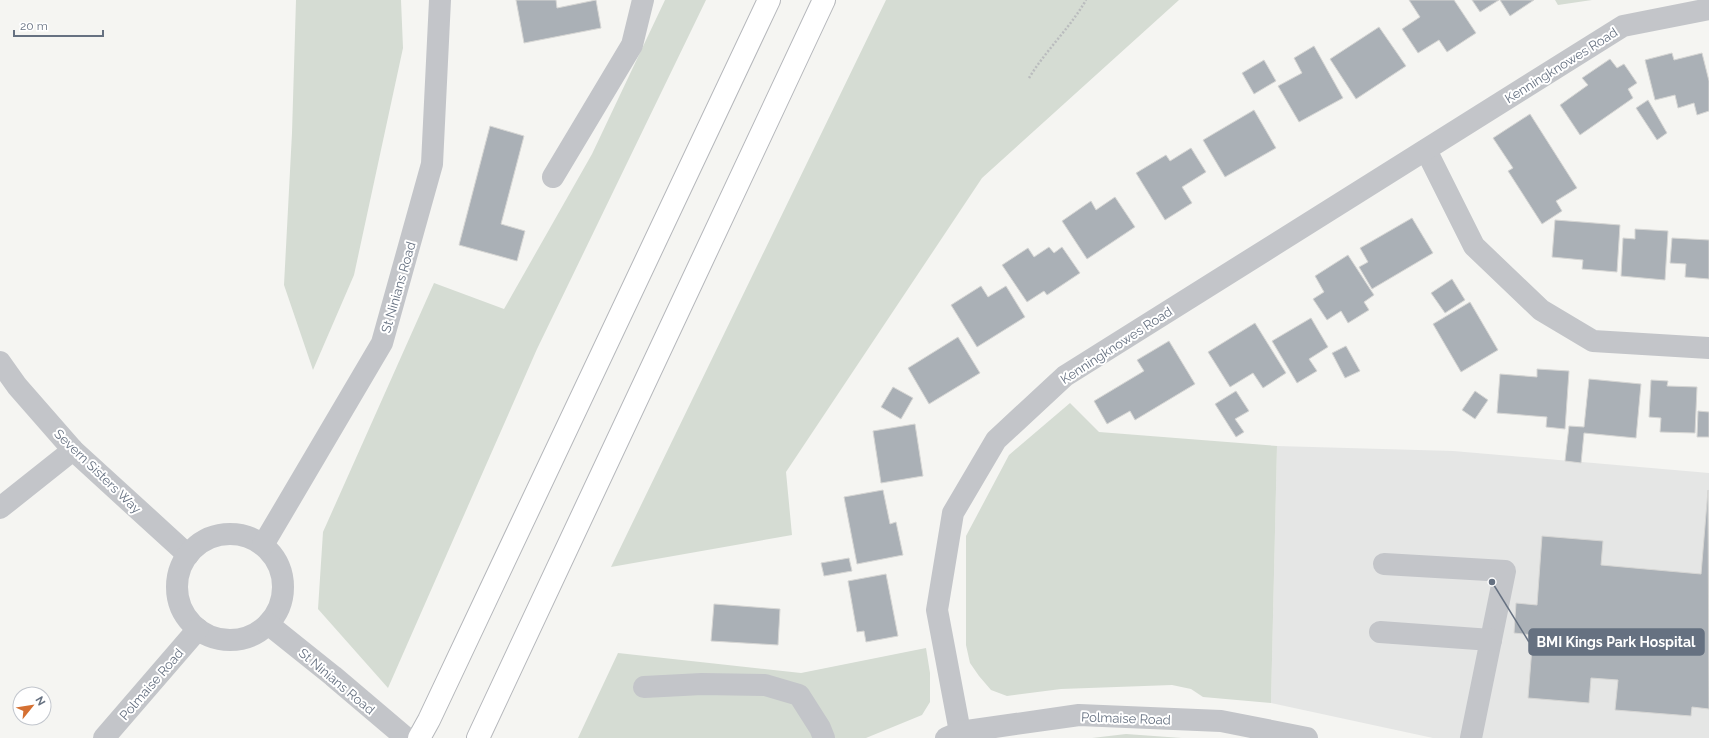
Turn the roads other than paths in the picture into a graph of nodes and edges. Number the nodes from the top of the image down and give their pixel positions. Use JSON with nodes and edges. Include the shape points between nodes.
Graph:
{"nodes":[{"id":1,"x":440,"y":0,"type":"edge"},
{"id":2,"x":643,"y":0,"type":"edge"},
{"id":3,"x":769,"y":0,"type":"edge"},
{"id":4,"x":824,"y":0,"type":"edge"},
{"id":5,"x":1709,"y":9,"type":"edge"},
{"id":6,"x":1426,"y":150,"type":"junction"},
{"id":7,"x":553,"y":177,"type":"dead end"},
{"id":8,"x":1709,"y":348,"type":"edge"},
{"id":9,"x":0,"y":362,"type":"edge"},
{"id":10,"x":73,"y":450,"type":"junction"},
{"id":11,"x":0,"y":508,"type":"edge"},
{"id":12,"x":263,"y":545,"type":"junction"},
{"id":13,"x":188,"y":555,"type":"junction"},
{"id":14,"x":1384,"y":564,"type":"dead end"},
{"id":15,"x":268,"y":624,"type":"junction"},
{"id":16,"x":198,"y":629,"type":"junction"},
{"id":17,"x":1380,"y":632,"type":"dead end"},
{"id":18,"x":1491,"y":640,"type":"junction"},
{"id":19,"x":644,"y":687,"type":"dead end"},
{"id":20,"x":953,"y":735,"type":"edge"},
{"id":21,"x":104,"y":738,"type":"edge"},
{"id":22,"x":406,"y":738,"type":"edge"},
{"id":23,"x":419,"y":738,"type":"edge"},
{"id":24,"x":478,"y":738,"type":"edge"},
{"id":25,"x":824,"y":738,"type":"edge"},
{"id":26,"x":1307,"y":738,"type":"edge"},
{"id":27,"x":1471,"y":738,"type":"edge"}],
"edges":[{"from":1,"to":12,"type":"street","name":"St Ninians Road","via":[[432,164],[382,343]]},
{"from":2,"to":7,"type":"street","via":[[632,45]]},
{"from":3,"to":23,"type":"highway"},
{"from":4,"to":24,"type":"highway"},
{"from":5,"to":6,"type":"street","name":"Kenningknowes Road","via":[[1623,26]]},
{"from":6,"to":8,"type":"street","via":[[1474,246],[1541,310],[1593,341]]},
{"from":6,"to":20,"type":"street","name":"Kenningknowes Road","via":[[1065,376],[996,440],[953,512],[937,610]]},
{"from":9,"to":10,"type":"street","name":"Severn Sisters Way","via":[[17,386]]},
{"from":10,"to":11,"type":"street"},
{"from":10,"to":13,"type":"street","name":"Severn Sisters Way"},
{"from":12,"to":13,"type":"street","via":[[248,537],[232,534],[215,536],[200,543]]},
{"from":12,"to":15,"type":"street","via":[[275,558],[282,575],[283,593],[278,610]]},
{"from":13,"to":16,"type":"street","via":[[180,569],[177,586],[186,617]]},
{"from":14,"to":18,"type":"street","via":[[1505,570]]},
{"from":15,"to":16,"type":"street","via":[[256,634],[226,640]]},
{"from":15,"to":22,"type":"street","name":"St Ninians Road"},
{"from":16,"to":21,"type":"street","name":"Polmaise Road"},
{"from":17,"to":18,"type":"street"},
{"from":18,"to":27,"type":"street"},
{"from":19,"to":25,"type":"street","via":[[702,684],[765,685],[799,695]]},
{"from":20,"to":26,"type":"street","name":"Polmaise Road","via":[[1079,715],[1221,721]]}]}
